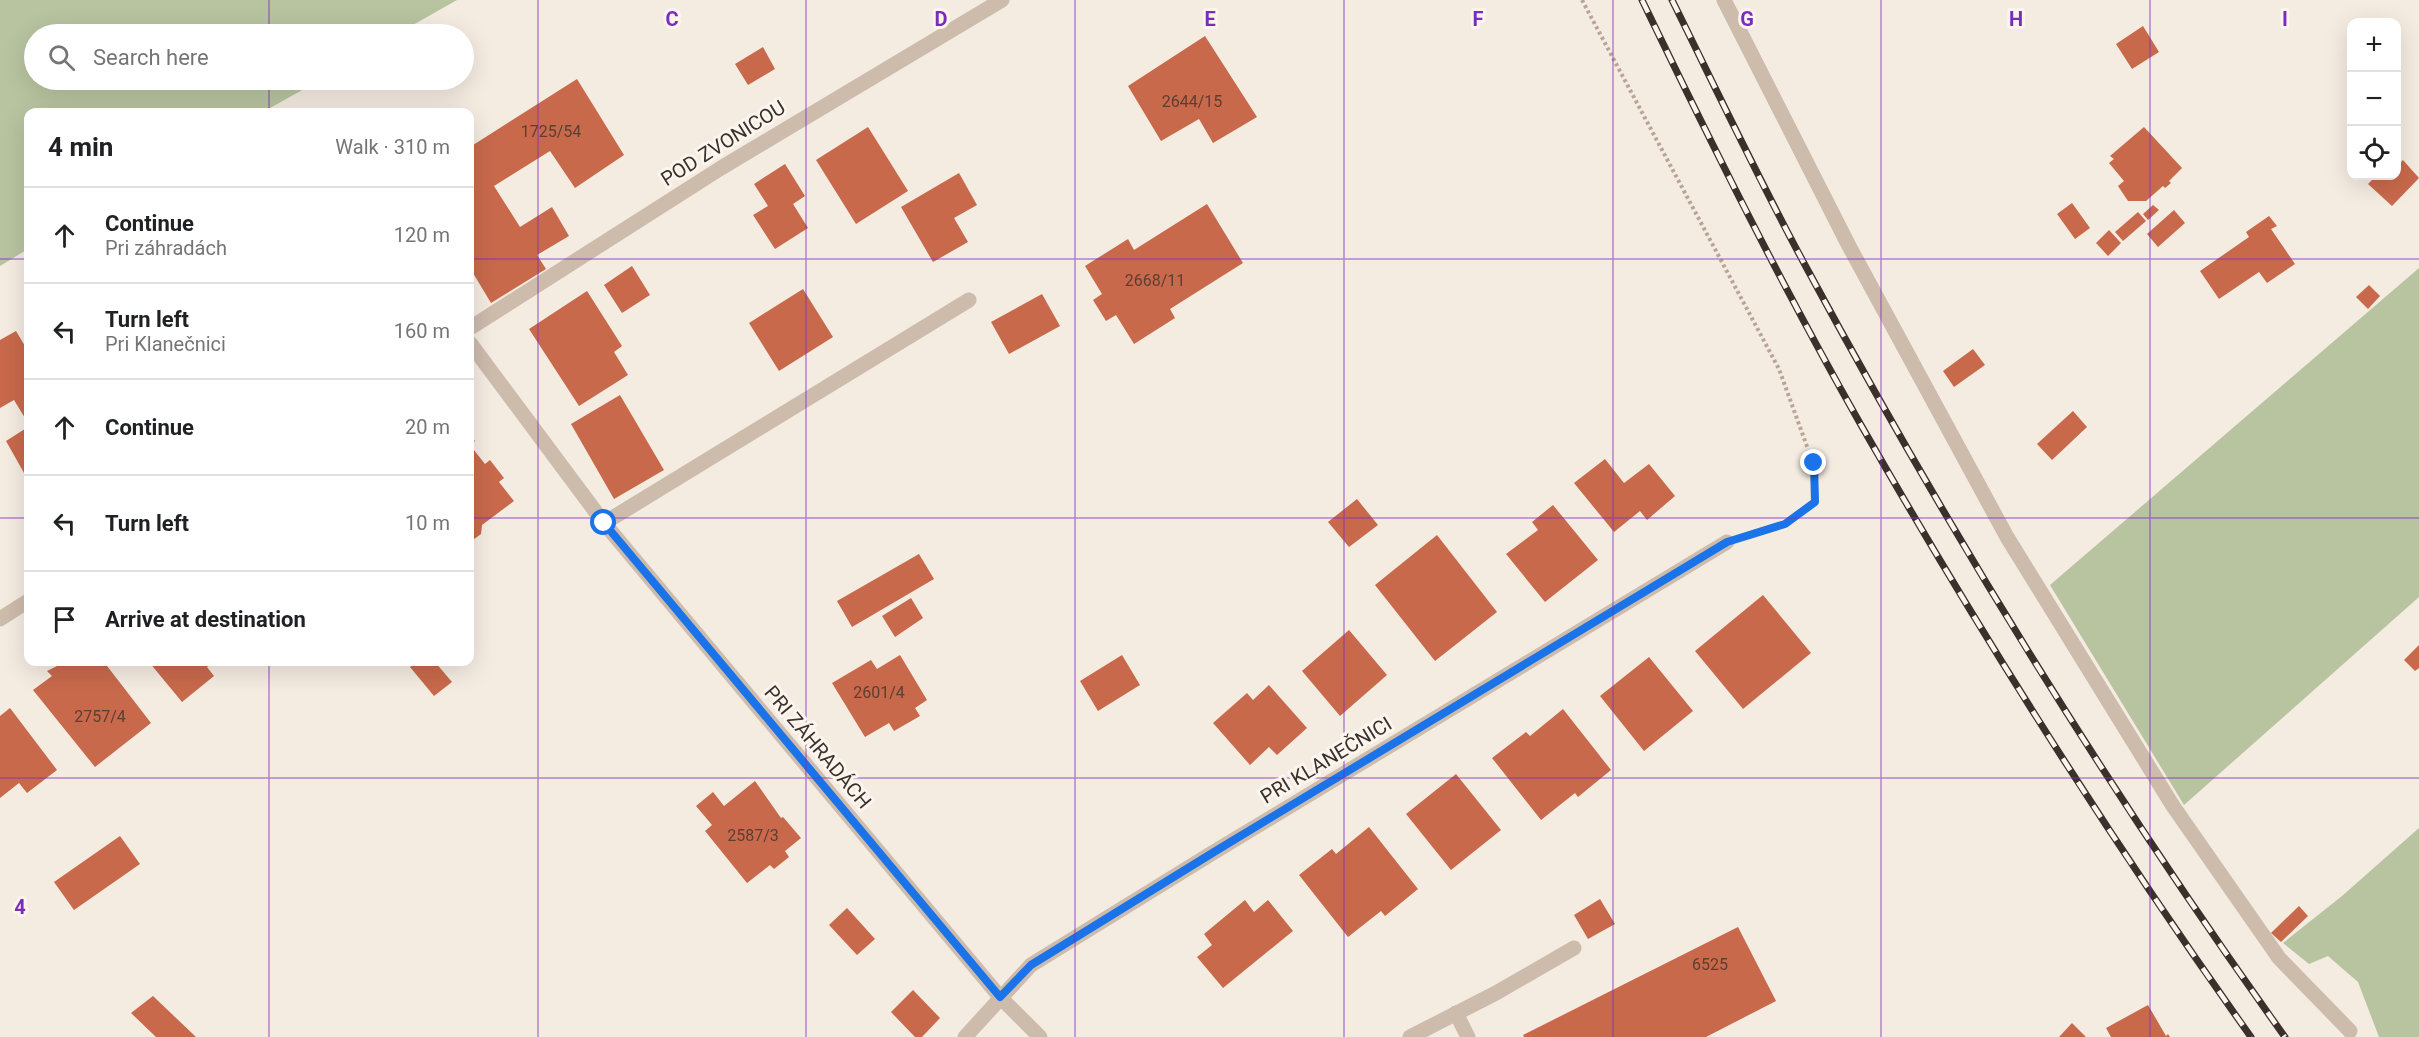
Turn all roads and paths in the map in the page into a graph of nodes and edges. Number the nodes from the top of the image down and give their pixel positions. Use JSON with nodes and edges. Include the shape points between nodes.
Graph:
{"nodes":[{"id":1,"x":1002,"y":0,"type":"edge"},
{"id":2,"x":1582,"y":0,"type":"edge"},
{"id":3,"x":1724,"y":0,"type":"edge"},
{"id":4,"x":969,"y":300,"type":"dead end"},
{"id":5,"x":474,"y":325,"type":"edge"},
{"id":6,"x":474,"y":348,"type":"edge"},
{"id":7,"x":604,"y":523,"type":"junction"},
{"id":8,"x":1727,"y":542,"type":"joint"},
{"id":9,"x":24,"y":604,"type":"edge"},
{"id":10,"x":0,"y":619,"type":"edge"},
{"id":11,"x":1574,"y":948,"type":"dead end"},
{"id":12,"x":1000,"y":997,"type":"junction"},
{"id":13,"x":1456,"y":1013,"type":"junction"},
{"id":14,"x":2350,"y":1031,"type":"dead end"},
{"id":15,"x":965,"y":1037,"type":"edge"},
{"id":16,"x":1040,"y":1037,"type":"edge"},
{"id":17,"x":1410,"y":1037,"type":"edge"},
{"id":18,"x":1468,"y":1037,"type":"edge"}],
"edges":[{"from":1,"to":5,"type":"street","name":"POD ZVONICOU","via":[[721,168]]},
{"from":2,"to":8,"type":"path","via":[[1779,369],[1814,463],[1815,502],[1785,524]]},
{"from":3,"to":14,"type":"street","via":[[1849,246],[2007,537],[2173,806],[2279,958]]},
{"from":4,"to":7,"type":"street"},
{"from":6,"to":7,"type":"street","name":"PRI ZÁHRADÁCH"},
{"from":7,"to":12,"type":"street","name":"PRI ZÁHRADÁCH"},
{"from":8,"to":12,"type":"street","name":"PRI KLANEČNICI","via":[[1031,965]]},
{"from":9,"to":10,"type":"street"},
{"from":11,"to":13,"type":"street"},
{"from":12,"to":15,"type":"street","name":"PRI KLANEČNICI"},
{"from":12,"to":16,"type":"street","name":"PRI ZÁHRADÁCH"},
{"from":13,"to":17,"type":"street"},
{"from":13,"to":18,"type":"street"}]}
